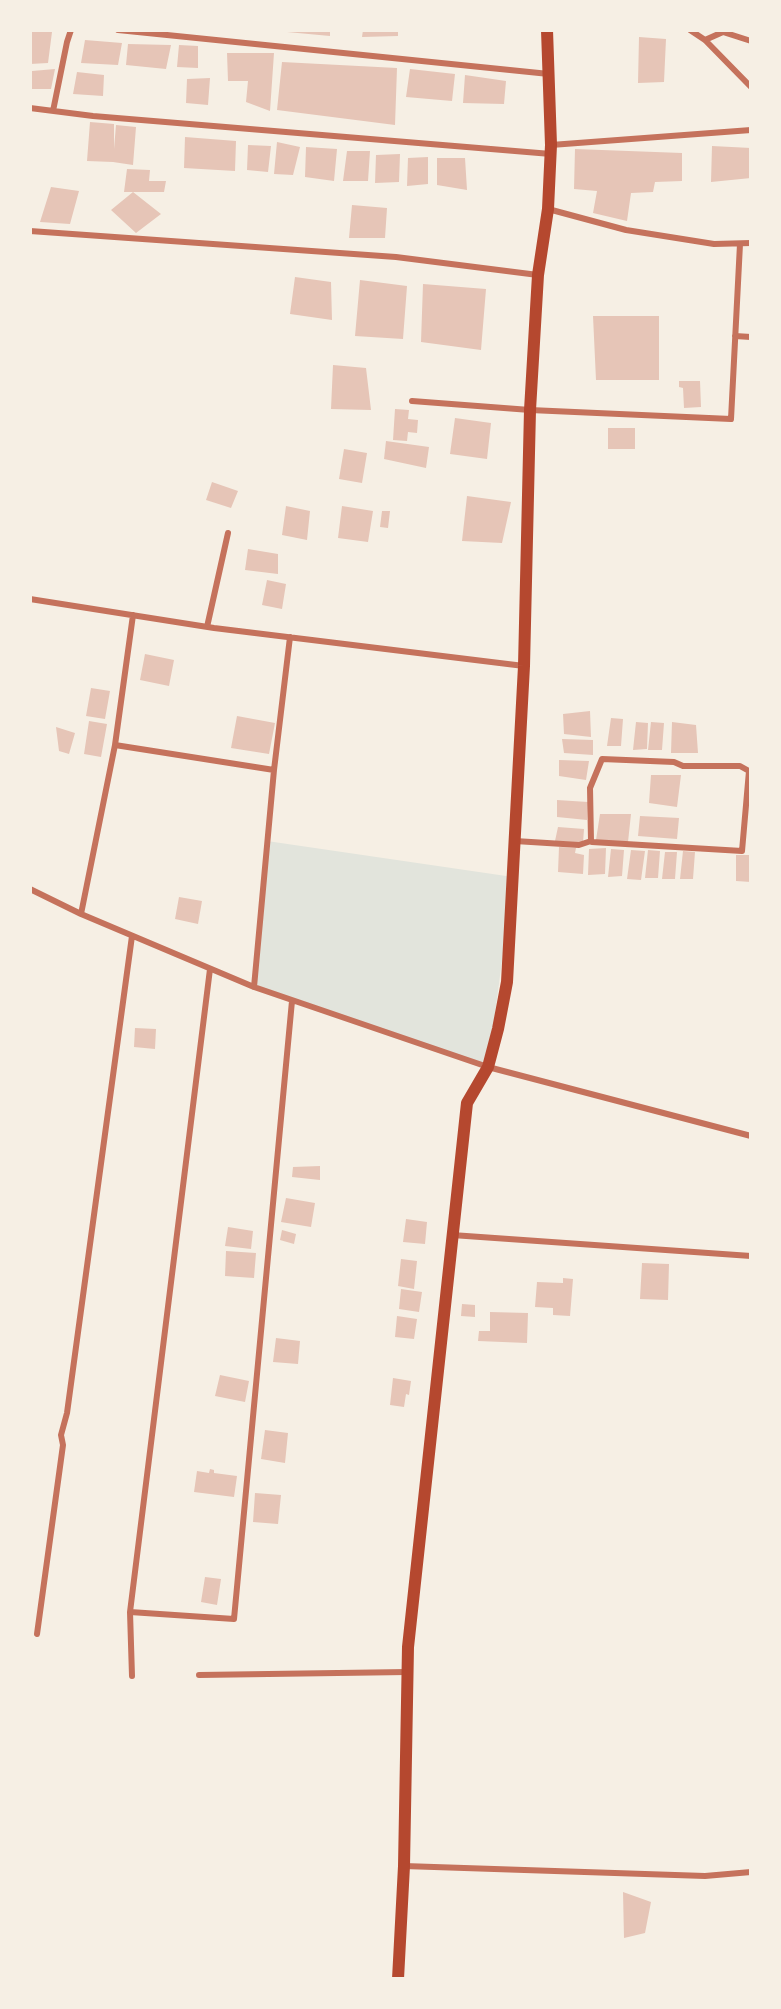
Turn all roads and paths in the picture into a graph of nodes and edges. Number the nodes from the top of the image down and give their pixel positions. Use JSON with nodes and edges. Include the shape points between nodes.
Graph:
{"nodes":[{"id":1,"x":71,"y":30,"type":"edge"},
{"id":2,"x":118,"y":30,"type":"edge"},
{"id":3,"x":547,"y":30,"type":"edge"},
{"id":4,"x":690,"y":30,"type":"edge"},
{"id":5,"x":705,"y":40,"type":"junction"},
{"id":6,"x":751,"y":41,"type":"edge"},
{"id":7,"x":549,"y":74,"type":"junction"},
{"id":8,"x":751,"y":87,"type":"edge"},
{"id":9,"x":30,"y":108,"type":"edge"},
{"id":10,"x":53,"y":111,"type":"junction"},
{"id":11,"x":751,"y":130,"type":"edge"},
{"id":12,"x":551,"y":150,"type":"junction"},
{"id":13,"x":548,"y":209,"type":"junction"},
{"id":14,"x":30,"y":231,"type":"edge"},
{"id":15,"x":751,"y":243,"type":"edge"},
{"id":16,"x":740,"y":244,"type":"junction"},
{"id":17,"x":538,"y":275,"type":"junction"},
{"id":18,"x":735,"y":336,"type":"junction"},
{"id":19,"x":751,"y":337,"type":"edge"},
{"id":20,"x":412,"y":401,"type":"dead end"},
{"id":21,"x":530,"y":410,"type":"junction"},
{"id":22,"x":228,"y":533,"type":"dead end"},
{"id":23,"x":30,"y":599,"type":"edge"},
{"id":24,"x":132,"y":615,"type":"junction"},
{"id":25,"x":207,"y":627,"type":"junction"},
{"id":26,"x":290,"y":637,"type":"junction"},
{"id":27,"x":524,"y":666,"type":"junction"},
{"id":28,"x":116,"y":745,"type":"junction"},
{"id":29,"x":274,"y":770,"type":"junction"},
{"id":30,"x":514,"y":841,"type":"junction"},
{"id":31,"x":592,"y":842,"type":"dead end"},
{"id":32,"x":30,"y":889,"type":"edge"},
{"id":33,"x":81,"y":914,"type":"junction"},
{"id":34,"x":132,"y":936,"type":"junction"},
{"id":35,"x":210,"y":969,"type":"junction"},
{"id":36,"x":254,"y":987,"type":"junction"},
{"id":37,"x":292,"y":1000,"type":"junction"},
{"id":38,"x":488,"y":1067,"type":"junction"},
{"id":39,"x":751,"y":1136,"type":"edge"},
{"id":40,"x":452,"y":1235,"type":"junction"},
{"id":41,"x":751,"y":1256,"type":"edge"},
{"id":42,"x":130,"y":1612,"type":"junction"},
{"id":43,"x":37,"y":1634,"type":"dead end"},
{"id":44,"x":407,"y":1672,"type":"junction"},
{"id":45,"x":199,"y":1675,"type":"dead end"},
{"id":46,"x":132,"y":1676,"type":"dead end"},
{"id":47,"x":404,"y":1866,"type":"junction"},
{"id":48,"x":751,"y":1872,"type":"edge"},
{"id":49,"x":398,"y":1979,"type":"edge"}],
"edges":[{"from":1,"to":10,"type":"street"},
{"from":2,"to":7,"type":"street"},
{"from":3,"to":7,"type":"main road"},
{"from":4,"to":5,"type":"street"},
{"from":5,"to":6,"type":"street","via":[[723,32]]},
{"from":5,"to":8,"type":"street"},
{"from":7,"to":12,"type":"main road"},
{"from":9,"to":10,"type":"street"},
{"from":10,"to":12,"type":"street"},
{"from":11,"to":12,"type":"street"},
{"from":12,"to":13,"type":"main road"},
{"from":13,"to":16,"type":"street","via":[[626,230],[714,244]]},
{"from":13,"to":17,"type":"main road"},
{"from":14,"to":17,"type":"street","via":[[396,257]]},
{"from":15,"to":16,"type":"street"},
{"from":16,"to":18,"type":"street"},
{"from":17,"to":21,"type":"main road"},
{"from":18,"to":19,"type":"street"},
{"from":18,"to":21,"type":"street","via":[[731,419]]},
{"from":20,"to":21,"type":"street"},
{"from":21,"to":27,"type":"main road"},
{"from":22,"to":25,"type":"street"},
{"from":23,"to":24,"type":"street"},
{"from":24,"to":25,"type":"street"},
{"from":24,"to":28,"type":"street"},
{"from":25,"to":26,"type":"street"},
{"from":26,"to":27,"type":"street"},
{"from":26,"to":29,"type":"street"},
{"from":27,"to":30,"type":"main road"},
{"from":28,"to":29,"type":"street"},
{"from":28,"to":33,"type":"street"},
{"from":29,"to":36,"type":"street"},
{"from":30,"to":31,"type":"street","via":[[579,845],[591,842],[590,788],[602,759],[740,766],[749,771],[742,851]]},
{"from":30,"to":38,"type":"main road","via":[[507,982]]},
{"from":32,"to":33,"type":"street"},
{"from":33,"to":34,"type":"street"},
{"from":34,"to":35,"type":"street"},
{"from":34,"to":43,"type":"street","via":[[61,1435],[63,1445]]},
{"from":35,"to":36,"type":"street"},
{"from":35,"to":42,"type":"street"},
{"from":36,"to":37,"type":"street"},
{"from":37,"to":38,"type":"street"},
{"from":37,"to":42,"type":"street","via":[[234,1619]]},
{"from":38,"to":39,"type":"street"},
{"from":38,"to":40,"type":"main road","via":[[466,1103]]},
{"from":40,"to":41,"type":"street"},
{"from":40,"to":44,"type":"main road"},
{"from":42,"to":46,"type":"street"},
{"from":44,"to":45,"type":"street"},
{"from":44,"to":47,"type":"main road"},
{"from":47,"to":48,"type":"street","via":[[705,1876]]},
{"from":47,"to":49,"type":"main road"}]}
